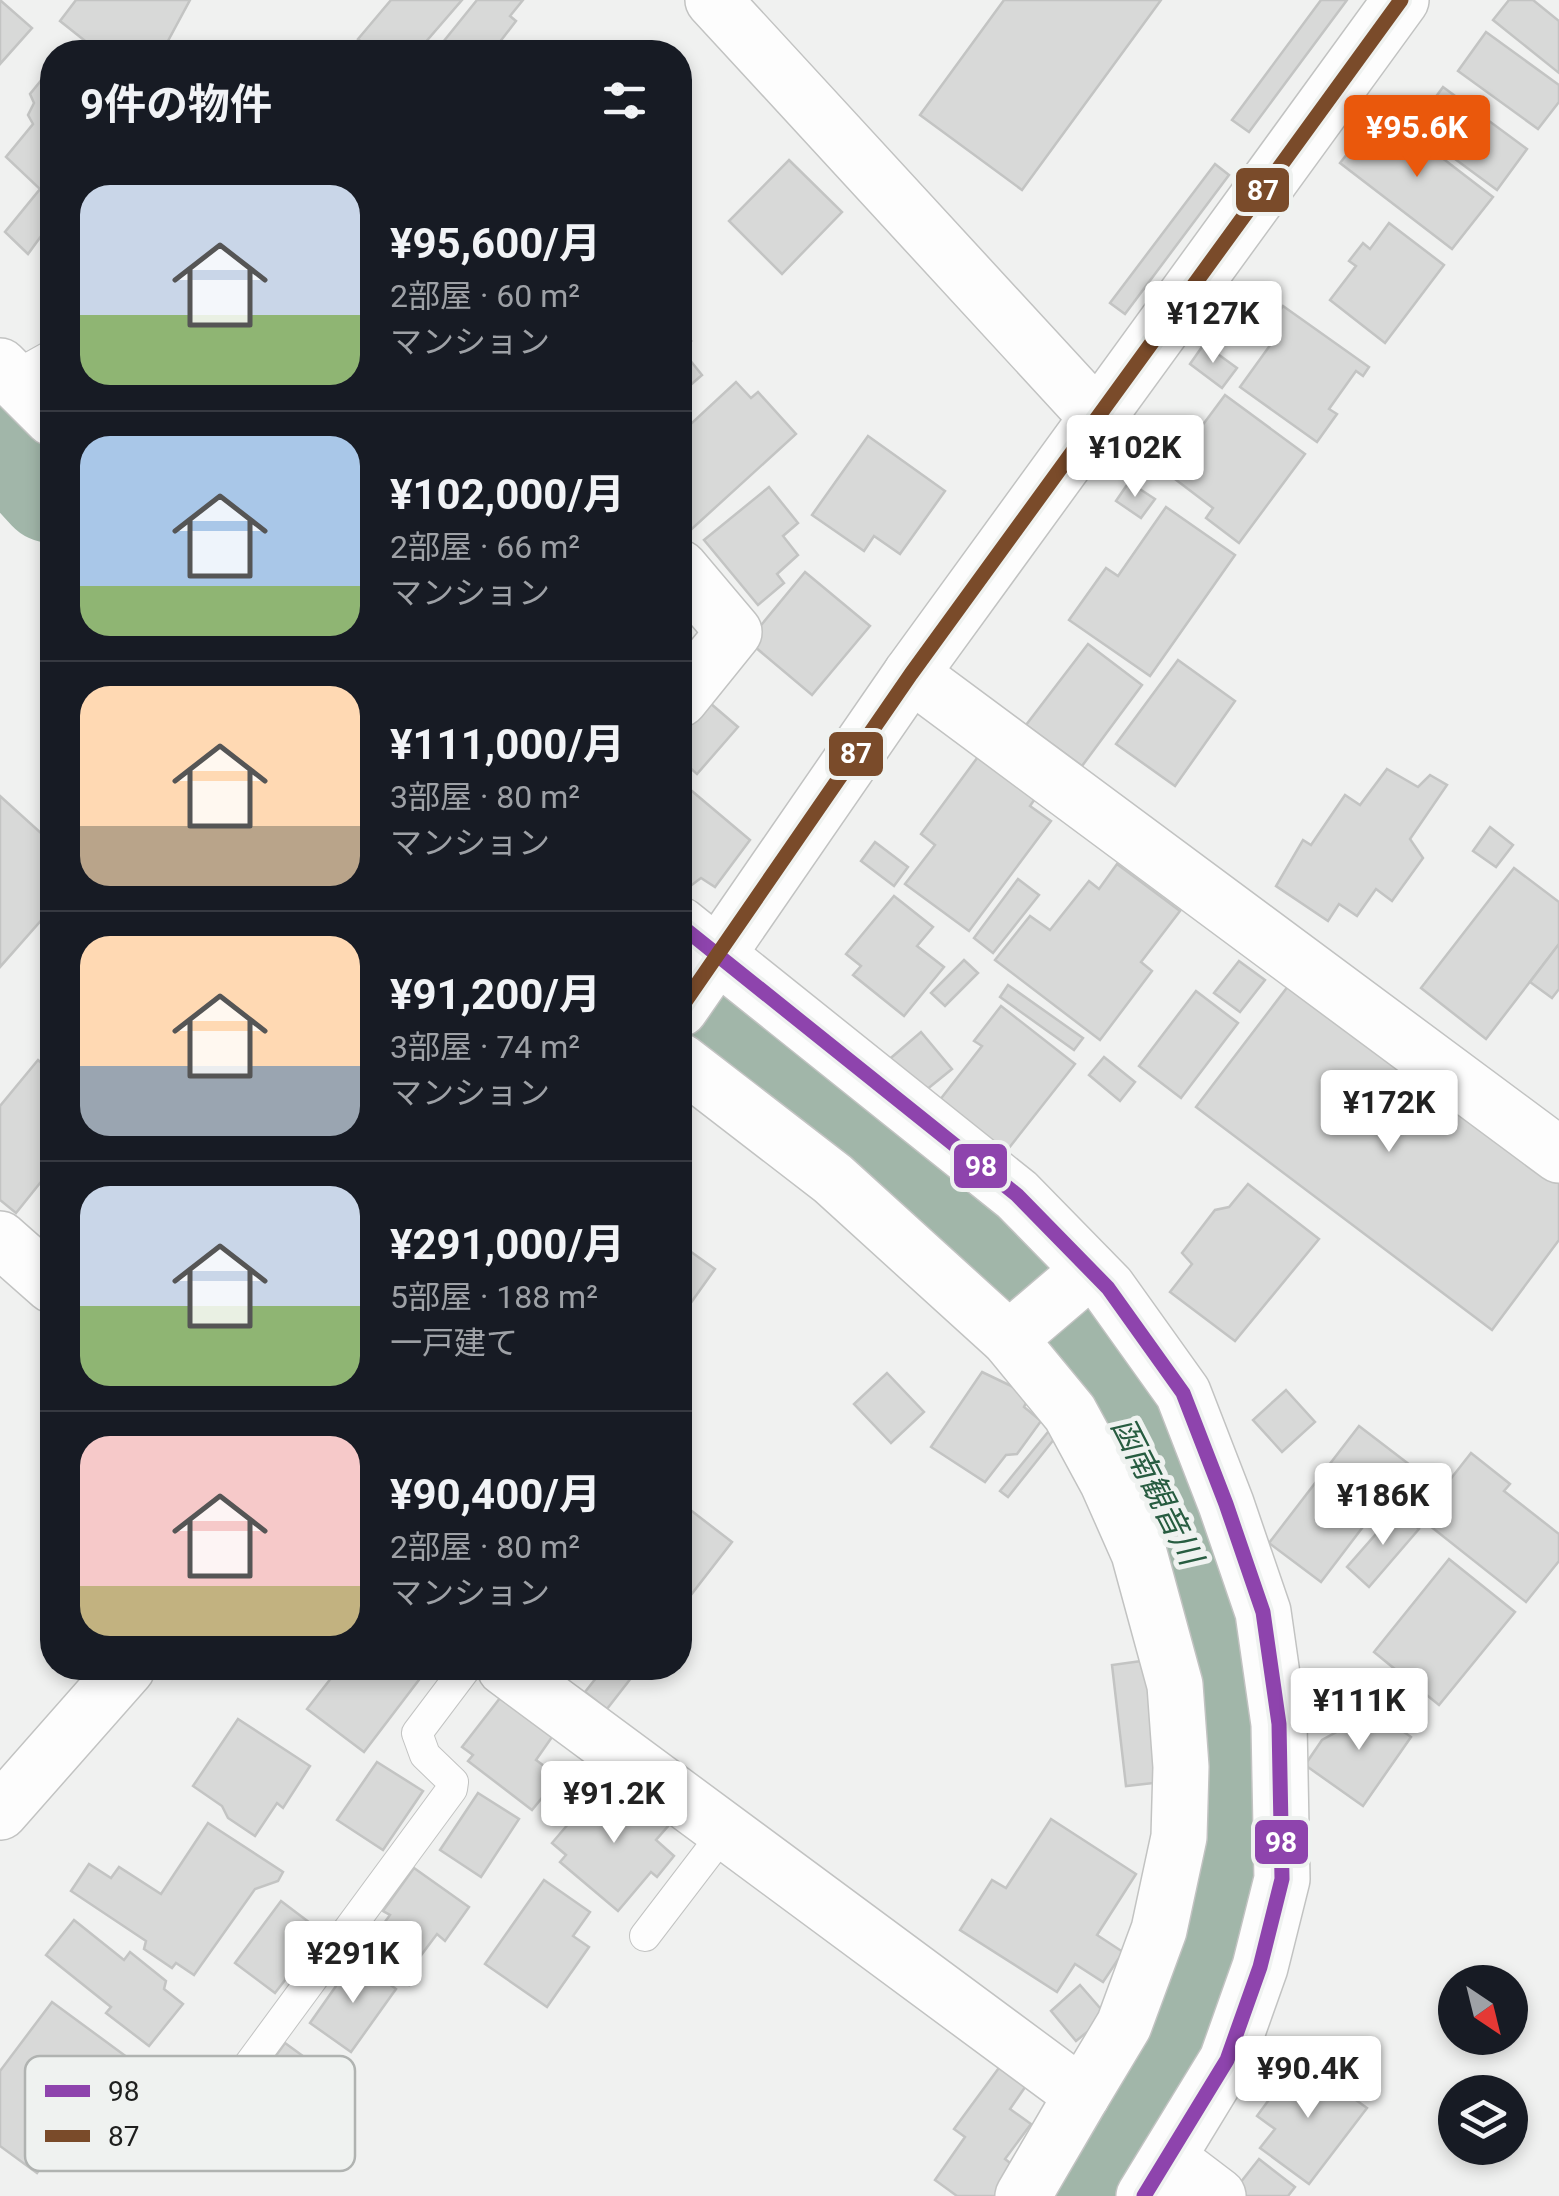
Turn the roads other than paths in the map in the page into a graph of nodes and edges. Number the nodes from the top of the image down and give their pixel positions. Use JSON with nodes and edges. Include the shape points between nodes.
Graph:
{"nodes":[{"id":1,"x":713,"y":0,"type":"edge"},
{"id":2,"x":1401,"y":0,"type":"edge"},
{"id":3,"x":21,"y":366,"type":"edge"},
{"id":4,"x":40,"y":398,"type":"edge"},
{"id":5,"x":1096,"y":416,"type":"junction"},
{"id":6,"x":692,"y":582,"type":"edge"},
{"id":7,"x":911,"y":674,"type":"junction"},
{"id":8,"x":692,"y":685,"type":"edge"},
{"id":9,"x":696,"y":965,"type":"edge"},
{"id":10,"x":692,"y":1070,"type":"edge"},
{"id":11,"x":1559,"y":1155,"type":"edge"},
{"id":12,"x":0,"y":1239,"type":"edge"},
{"id":13,"x":40,"y":1274,"type":"edge"},
{"id":14,"x":1079,"y":1279,"type":"junction"},
{"id":15,"x":1017,"y":1332,"type":"junction"},
{"id":16,"x":117,"y":1680,"type":"edge"},
{"id":17,"x":457,"y":1680,"type":"edge"},
{"id":18,"x":521,"y":1680,"type":"edge"},
{"id":19,"x":0,"y":1812,"type":"edge"},
{"id":20,"x":726,"y":1830,"type":"junction"},
{"id":21,"x":645,"y":1936,"type":"dead end"},
{"id":22,"x":255,"y":2056,"type":"edge"},
{"id":23,"x":1082,"y":2095,"type":"junction"},
{"id":24,"x":1156,"y":2177,"type":"edge"},
{"id":25,"x":1022,"y":2196,"type":"edge"},
{"id":26,"x":1218,"y":2196,"type":"edge"}],
"edges":[{"from":1,"to":5,"type":"street"},
{"from":2,"to":5,"type":"street"},
{"from":3,"to":4,"type":"street"},
{"from":5,"to":7,"type":"street"},
{"from":6,"to":8,"type":"street","via":[[734,632]]},
{"from":7,"to":9,"type":"street"},
{"from":7,"to":11,"type":"street"},
{"from":9,"to":14,"type":"street","via":[[1017,1194]]},
{"from":10,"to":15,"type":"street"},
{"from":12,"to":13,"type":"street"},
{"from":14,"to":15,"type":"street"},
{"from":14,"to":24,"type":"street","via":[[1108,1288],[1183,1393],[1263,1612],[1279,1724],[1282,1879],[1260,1967],[1227,2060]]},
{"from":15,"to":23,"type":"street","via":[[1108,1483],[1138,1554],[1175,1686],[1179,1838],[1167,1893],[1124,2025]]},
{"from":16,"to":19,"type":"street"},
{"from":17,"to":22,"type":"lane","via":[[417,1734],[452,1788]]},
{"from":18,"to":20,"type":"street"},
{"from":20,"to":21,"type":"lane"},
{"from":20,"to":23,"type":"street"},
{"from":23,"to":25,"type":"street"},
{"from":24,"to":26,"type":"street"}]}
